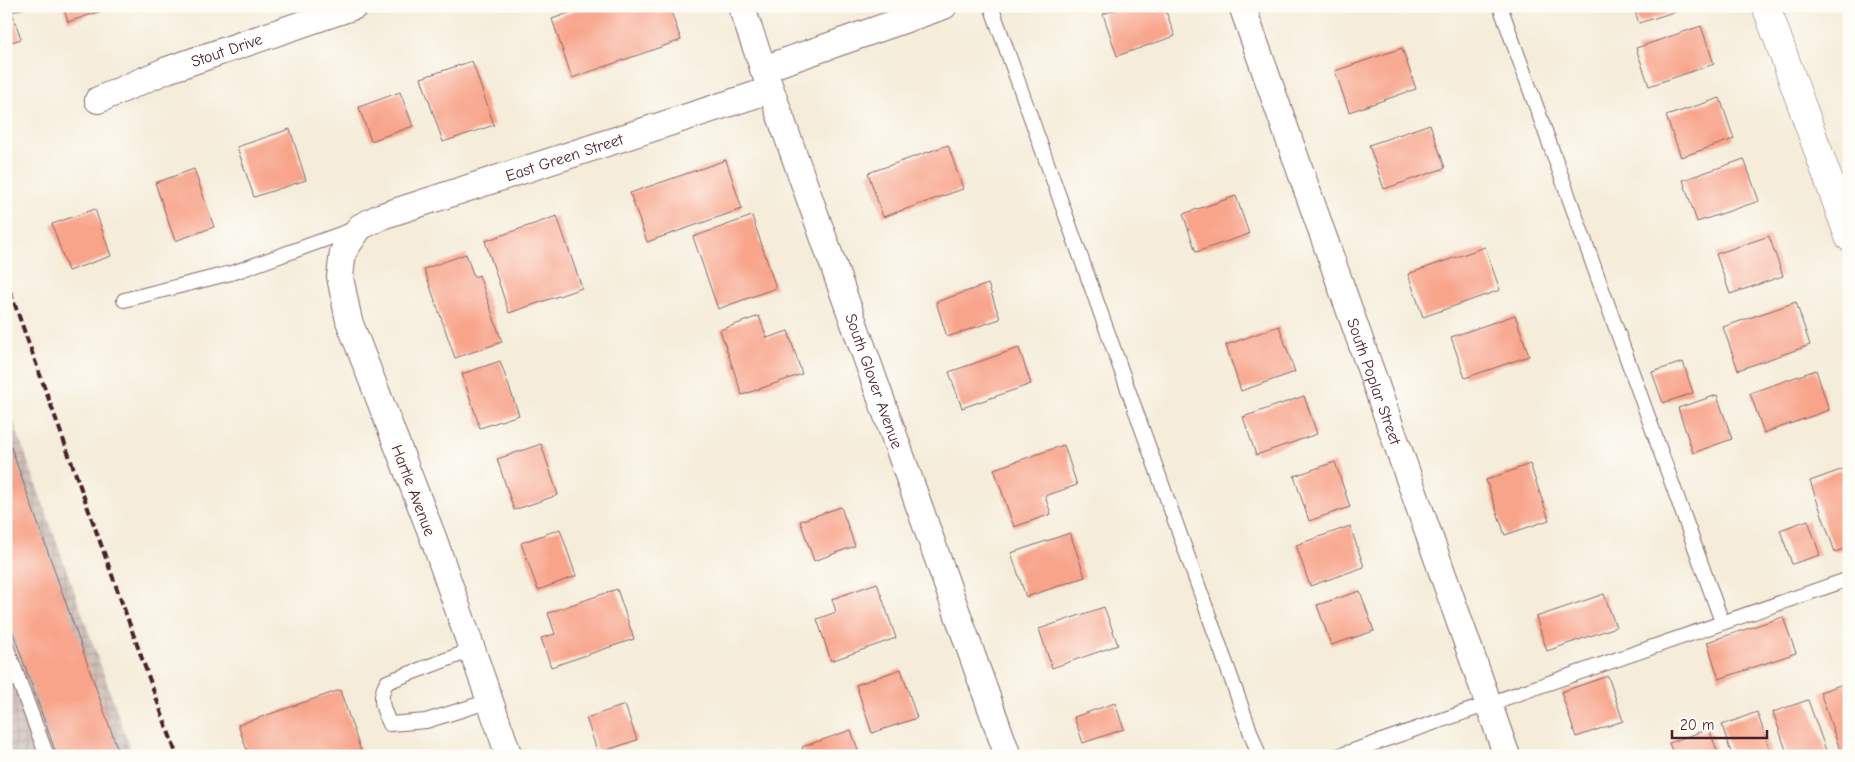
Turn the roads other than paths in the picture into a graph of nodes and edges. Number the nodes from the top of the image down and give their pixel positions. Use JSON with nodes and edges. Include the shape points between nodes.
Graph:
{"nodes":[{"id":1,"x":355,"y":6,"type":"edge"},
{"id":2,"x":741,"y":6,"type":"edge"},
{"id":3,"x":944,"y":6,"type":"edge"},
{"id":4,"x":991,"y":6,"type":"edge"},
{"id":5,"x":1242,"y":6,"type":"edge"},
{"id":6,"x":1500,"y":6,"type":"edge"},
{"id":7,"x":1766,"y":6,"type":"edge"},
{"id":8,"x":766,"y":79,"type":"junction"},
{"id":9,"x":98,"y":100,"type":"dead end"},
{"id":10,"x":360,"y":227,"type":"junction"},
{"id":11,"x":1849,"y":237,"type":"edge"},
{"id":12,"x":124,"y":300,"type":"dead end"},
{"id":13,"x":1849,"y":579,"type":"edge"},
{"id":14,"x":1722,"y":622,"type":"junction"},
{"id":15,"x":6,"y":646,"type":"edge"},
{"id":16,"x":472,"y":650,"type":"junction"},
{"id":17,"x":490,"y":701,"type":"junction"},
{"id":18,"x":1487,"y":704,"type":"junction"},
{"id":19,"x":47,"y":756,"type":"edge"},
{"id":20,"x":508,"y":756,"type":"edge"},
{"id":21,"x":1008,"y":756,"type":"edge"},
{"id":22,"x":1259,"y":756,"type":"edge"},
{"id":23,"x":1338,"y":756,"type":"edge"},
{"id":24,"x":1507,"y":756,"type":"edge"}],
"edges":[{"from":1,"to":9,"type":"street","name":"Stout Drive","via":[[166,70]]},
{"from":2,"to":8,"type":"street","name":"South Glover Avenue"},
{"from":3,"to":8,"type":"street","name":"East Green Street"},
{"from":4,"to":22,"type":"lane"},
{"from":5,"to":18,"type":"street","name":"South Poplar Street"},
{"from":6,"to":14,"type":"lane"},
{"from":7,"to":11,"type":"street"},
{"from":8,"to":10,"type":"street","name":"East Green Street","via":[[382,216]]},
{"from":8,"to":21,"type":"street","name":"South Glover Avenue"},
{"from":10,"to":12,"type":"lane","via":[[235,272]]},
{"from":10,"to":16,"type":"street","name":"Hartle Avenue","via":[[343,252],[340,277],[349,321],[434,540]]},
{"from":13,"to":14,"type":"lane"},
{"from":14,"to":18,"type":"lane"},
{"from":15,"to":19,"type":"lane"},
{"from":16,"to":17,"type":"street","name":"Hartle Avenue"},
{"from":16,"to":17,"type":"lane","via":[[387,682],[381,692],[384,712],[390,724],[426,721]]},
{"from":17,"to":20,"type":"street","name":"Hartle Avenue"},
{"from":18,"to":23,"type":"lane"},
{"from":18,"to":24,"type":"street","name":"South Poplar Street"}]}
